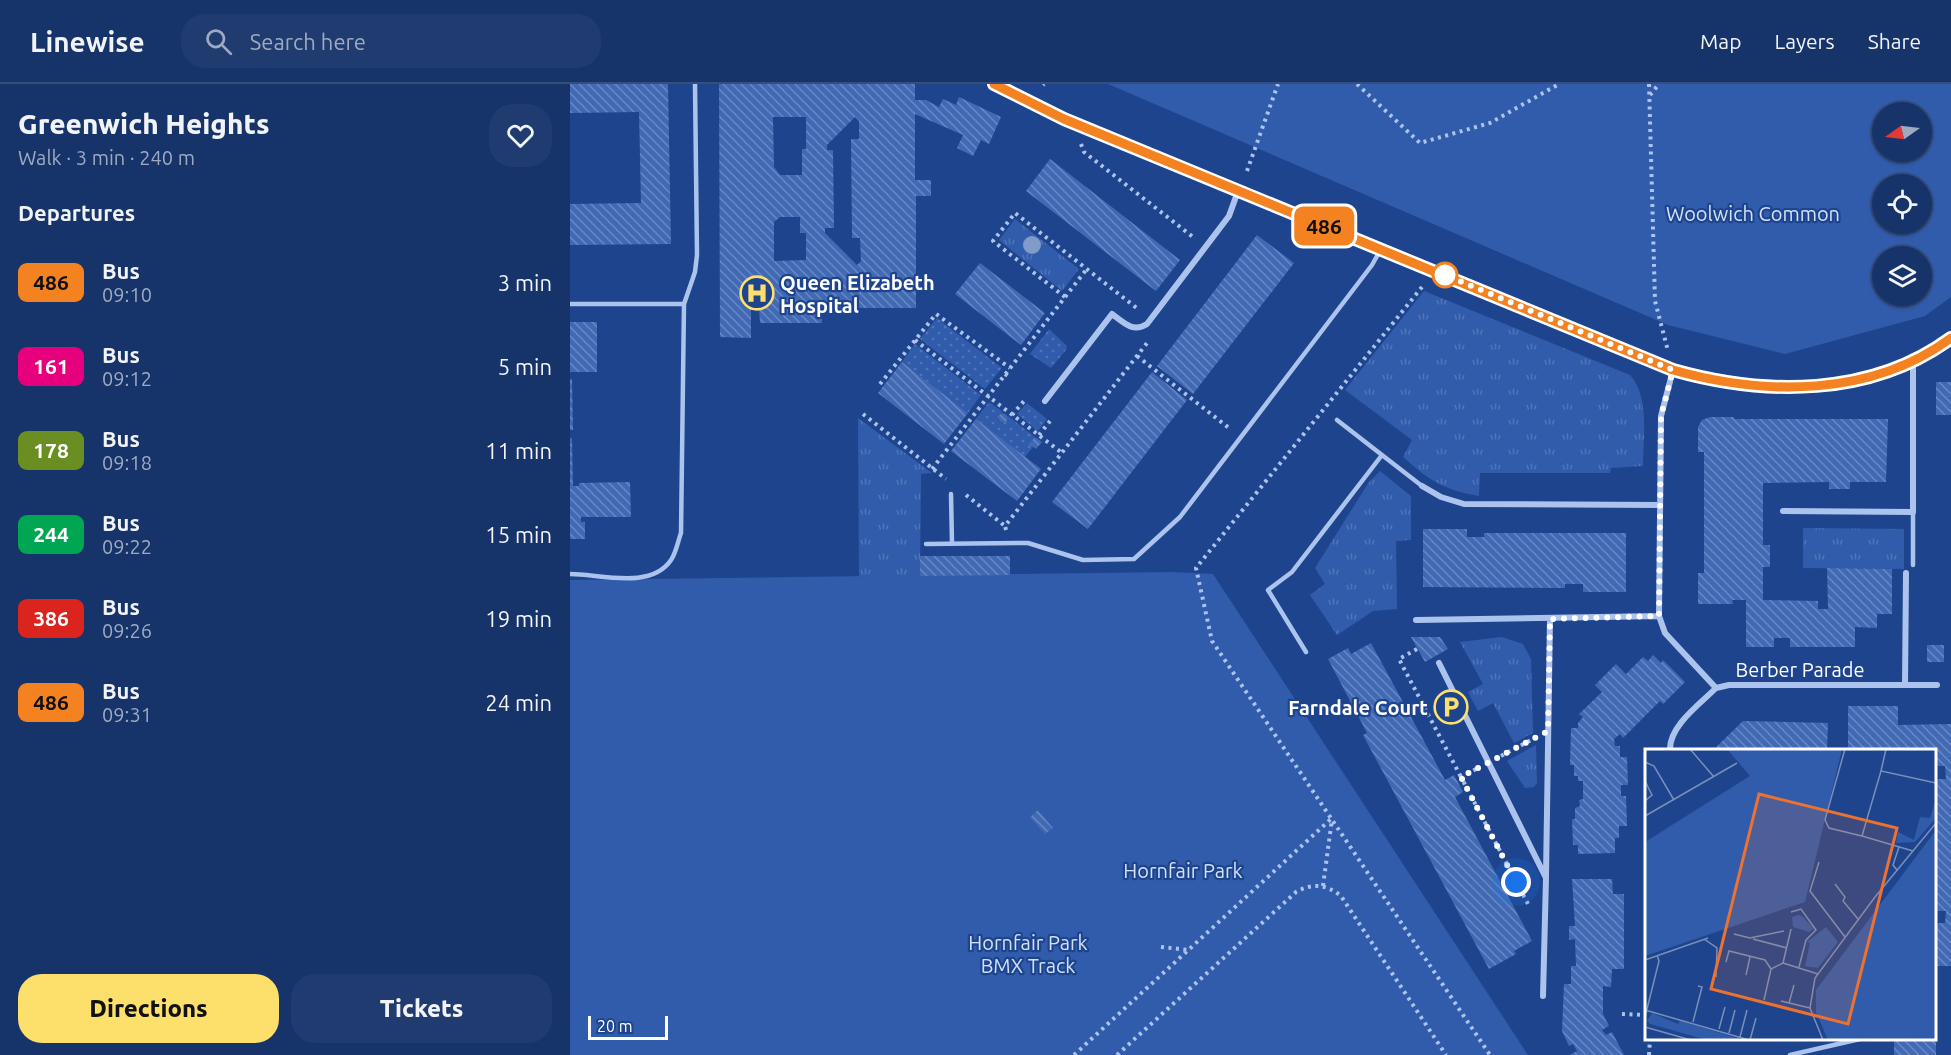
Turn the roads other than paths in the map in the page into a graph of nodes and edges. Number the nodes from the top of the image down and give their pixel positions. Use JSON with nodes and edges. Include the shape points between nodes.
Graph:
{"nodes":[{"id":1,"x":695,"y":84,"type":"edge"},
{"id":2,"x":994,"y":84,"type":"edge"},
{"id":3,"x":1238,"y":191,"type":"junction"},
{"id":4,"x":1381,"y":249,"type":"junction"},
{"id":5,"x":684,"y":303,"type":"junction"},
{"id":6,"x":570,"y":304,"type":"edge"},
{"id":7,"x":1951,"y":338,"type":"edge"},
{"id":8,"x":1913,"y":361,"type":"junction"},
{"id":9,"x":1673,"y":370,"type":"junction"},
{"id":10,"x":1045,"y":401,"type":"dead end"},
{"id":11,"x":1337,"y":420,"type":"dead end"},
{"id":12,"x":1382,"y":455,"type":"junction"},
{"id":13,"x":1422,"y":486,"type":"joint"},
{"id":14,"x":951,"y":494,"type":"dead end"},
{"id":15,"x":1660,"y":505,"type":"junction"},
{"id":16,"x":1783,"y":511,"type":"dead end"},
{"id":17,"x":1913,"y":512,"type":"junction"},
{"id":18,"x":952,"y":543,"type":"junction"},
{"id":19,"x":926,"y":544,"type":"dead end"},
{"id":20,"x":1913,"y":565,"type":"dead end"},
{"id":21,"x":1906,"y":573,"type":"dead end"},
{"id":22,"x":570,"y":574,"type":"edge"},
{"id":23,"x":1659,"y":616,"type":"junction"},
{"id":24,"x":1550,"y":619,"type":"junction"},
{"id":25,"x":1416,"y":620,"type":"dead end"},
{"id":26,"x":1306,"y":652,"type":"dead end"},
{"id":27,"x":1439,"y":663,"type":"dead end"},
{"id":28,"x":1905,"y":685,"type":"junction"},
{"id":29,"x":1937,"y":685,"type":"dead end"},
{"id":30,"x":1716,"y":688,"type":"junction"},
{"id":31,"x":1670,"y":749,"type":"edge"},
{"id":32,"x":1546,"y":878,"type":"junction"},
{"id":33,"x":1543,"y":996,"type":"dead end"},
{"id":34,"x":1856,"y":1040,"type":"edge"},
{"id":35,"x":1790,"y":1055,"type":"edge"}],
"edges":[{"from":1,"to":5,"type":"lane","via":[[697,255]]},
{"from":2,"to":3,"type":"street","via":[[1043,109]]},
{"from":3,"to":4,"type":"street"},
{"from":3,"to":10,"type":"street","via":[[1228,216],[1147,324],[1128,327],[1112,314]]},
{"from":4,"to":9,"type":"street"},
{"from":4,"to":18,"type":"lane","via":[[1180,517],[1134,559],[1083,560],[1028,543]]},
{"from":5,"to":6,"type":"lane"},
{"from":5,"to":22,"type":"lane","via":[[681,533],[672,559],[659,572],[639,578]]},
{"from":7,"to":8,"type":"street"},
{"from":8,"to":9,"type":"street","via":[[1869,377],[1792,388],[1736,384]]},
{"from":8,"to":17,"type":"street"},
{"from":9,"to":15,"type":"street","via":[[1661,416]]},
{"from":11,"to":12,"type":"lane"},
{"from":12,"to":13,"type":"lane"},
{"from":12,"to":26,"type":"lane","via":[[1292,572],[1268,590]]},
{"from":13,"to":15,"type":"street","via":[[1464,504]]},
{"from":14,"to":18,"type":"lane"},
{"from":15,"to":23,"type":"street"},
{"from":16,"to":17,"type":"street"},
{"from":17,"to":20,"type":"lane"},
{"from":18,"to":19,"type":"lane"},
{"from":21,"to":28,"type":"street"},
{"from":23,"to":24,"type":"street"},
{"from":23,"to":30,"type":"street","name":"Berber Parade","via":[[1665,633]]},
{"from":24,"to":25,"type":"street"},
{"from":24,"to":32,"type":"street"},
{"from":27,"to":32,"type":"street"},
{"from":28,"to":29,"type":"street","name":"Berber Parade"},
{"from":28,"to":30,"type":"street","name":"Berber Parade"},
{"from":30,"to":31,"type":"street","via":[[1677,728]]},
{"from":32,"to":33,"type":"street"},
{"from":34,"to":35,"type":"lane"}]}
